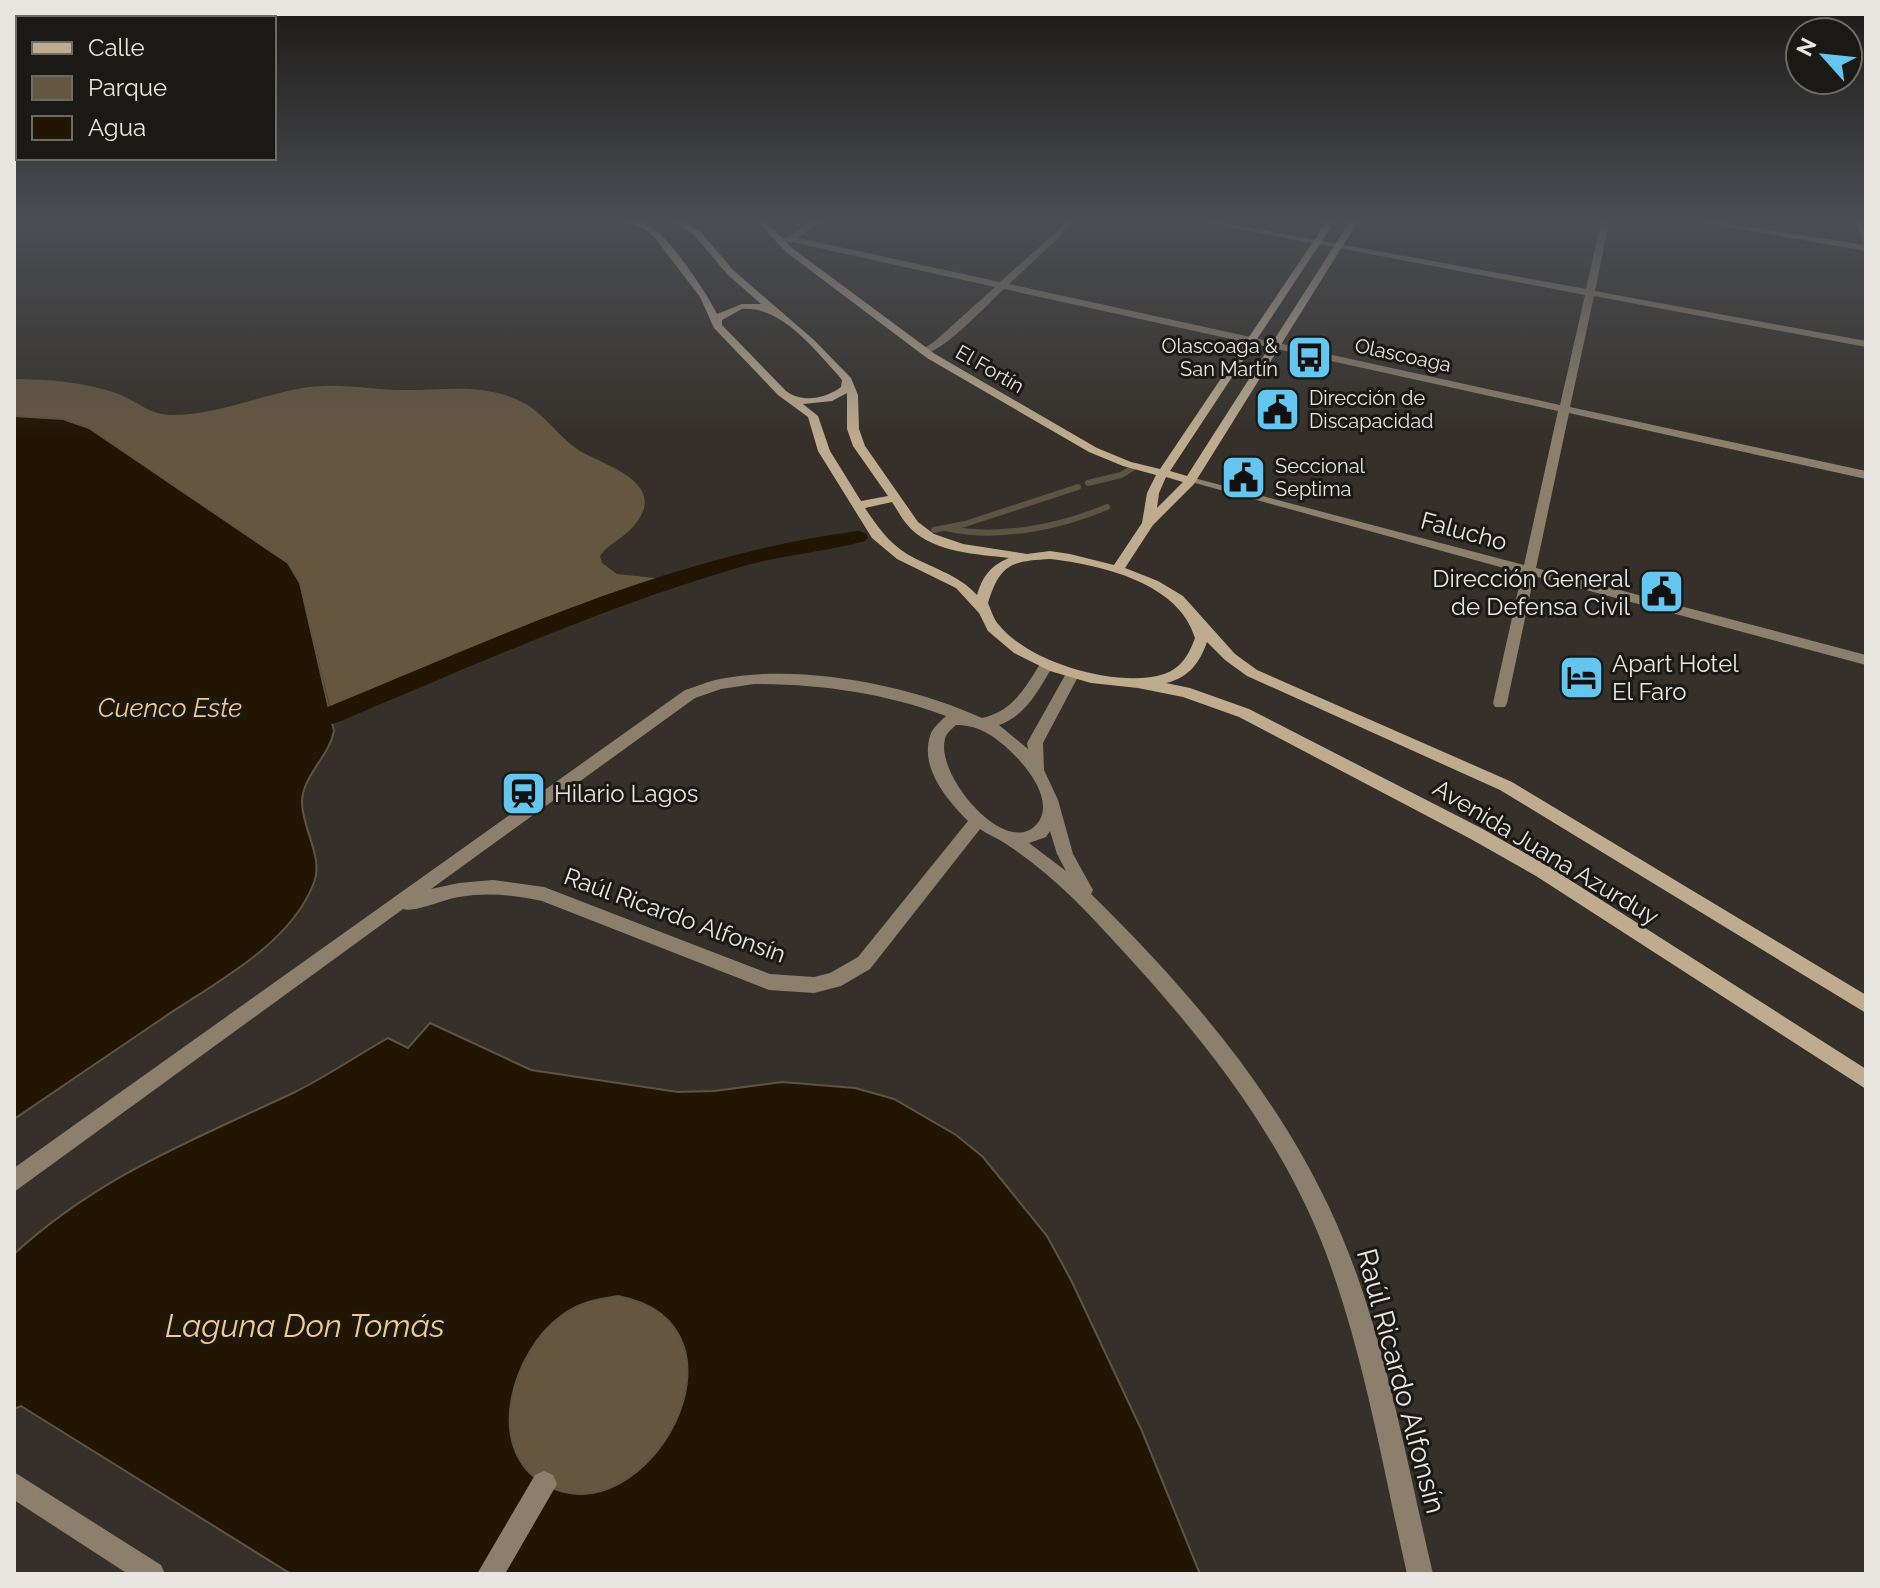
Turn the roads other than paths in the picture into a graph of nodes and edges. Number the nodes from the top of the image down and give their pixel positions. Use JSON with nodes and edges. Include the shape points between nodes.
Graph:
{"nodes":[{"id":1,"x":700,"y":292,"type":"edge"},
{"id":2,"x":753,"y":292,"type":"edge"},
{"id":3,"x":850,"y":292,"type":"edge"},
{"id":4,"x":994,"y":292,"type":"edge"},
{"id":5,"x":1034,"y":292,"type":"edge"},
{"id":6,"x":1284,"y":292,"type":"edge"},
{"id":7,"x":1309,"y":292,"type":"edge"},
{"id":8,"x":1585,"y":292,"type":"edge"},
{"id":9,"x":1590,"y":293,"type":"junction"},
{"id":10,"x":777,"y":314,"type":"junction"},
{"id":11,"x":717,"y":326,"type":"junction"},
{"id":12,"x":1252,"y":340,"type":"junction"},
{"id":13,"x":1866,"y":344,"type":"edge"},
{"id":14,"x":1275,"y":345,"type":"junction"},
{"id":15,"x":925,"y":352,"type":"junction"},
{"id":16,"x":847,"y":380,"type":"junction"},
{"id":17,"x":782,"y":393,"type":"junction"},
{"id":18,"x":1564,"y":409,"type":"junction"},
{"id":19,"x":1163,"y":473,"type":"junction"},
{"id":20,"x":1866,"y":475,"type":"edge"},
{"id":21,"x":1190,"y":480,"type":"junction"},
{"id":22,"x":894,"y":498,"type":"junction"},
{"id":23,"x":857,"y":506,"type":"junction"},
{"id":24,"x":1148,"y":523,"type":"junction"},
{"id":25,"x":1040,"y":555,"type":"junction"},
{"id":26,"x":1118,"y":568,"type":"junction"},
{"id":27,"x":1529,"y":570,"type":"junction"},
{"id":28,"x":982,"y":611,"type":"junction"},
{"id":29,"x":1192,"y":617,"type":"junction"},
{"id":30,"x":1866,"y":660,"type":"edge"},
{"id":31,"x":1047,"y":664,"type":"junction"},
{"id":32,"x":1073,"y":673,"type":"junction"},
{"id":33,"x":1139,"y":683,"type":"junction"},
{"id":34,"x":1500,"y":703,"type":"dead end"},
{"id":35,"x":977,"y":721,"type":"junction"},
{"id":36,"x":1037,"y":771,"type":"junction"},
{"id":37,"x":1050,"y":803,"type":"junction"},
{"id":38,"x":977,"y":821,"type":"junction"},
{"id":39,"x":1008,"y":836,"type":"junction"},
{"id":40,"x":1088,"y":899,"type":"junction"},
{"id":41,"x":384,"y":917,"type":"junction"},
{"id":42,"x":1866,"y":1005,"type":"edge"},
{"id":43,"x":1866,"y":1080,"type":"edge"},
{"id":44,"x":14,"y":1181,"type":"edge"},
{"id":45,"x":544,"y":1484,"type":"dead end"},
{"id":46,"x":14,"y":1485,"type":"edge"},
{"id":47,"x":152,"y":1574,"type":"edge"},
{"id":48,"x":490,"y":1574,"type":"edge"},
{"id":49,"x":1420,"y":1574,"type":"edge"}],
"edges":[{"from":1,"to":11,"type":"main road","name":"Avenida Juana Azurduy"},
{"from":2,"to":10,"type":"main road"},
{"from":3,"to":15,"type":"main road","name":"El Fortín"},
{"from":4,"to":15,"type":"street"},
{"from":5,"to":12,"type":"street","name":"Olascoaga"},
{"from":6,"to":12,"type":"main road"},
{"from":7,"to":14,"type":"main road"},
{"from":8,"to":9,"type":"street"},
{"from":9,"to":13,"type":"street"},
{"from":9,"to":18,"type":"street"},
{"from":10,"to":11,"type":"main road","via":[[759,307],[738,308],[719,316]]},
{"from":10,"to":16,"type":"main road"},
{"from":11,"to":17,"type":"main road","name":"Avenida Juana Azurduy"},
{"from":12,"to":14,"type":"street","name":"Olascoaga"},
{"from":12,"to":19,"type":"main road"},
{"from":14,"to":18,"type":"street","name":"Olascoaga"},
{"from":14,"to":21,"type":"main road"},
{"from":15,"to":19,"type":"main road","name":"El Fortín","via":[[1093,450]]},
{"from":16,"to":17,"type":"main road","via":[[844,390],[824,400],[802,401]]},
{"from":16,"to":22,"type":"main road","name":"Avenida Juana Azurduy","via":[[857,442]]},
{"from":17,"to":23,"type":"main road","name":"Avenida Juana Azurduy","via":[[813,416],[824,451]]},
{"from":18,"to":20,"type":"street","name":"Olascoaga"},
{"from":18,"to":27,"type":"street"},
{"from":19,"to":21,"type":"main road","name":"El Fortín"},
{"from":19,"to":24,"type":"main road"},
{"from":21,"to":24,"type":"main road"},
{"from":21,"to":27,"type":"street","name":"Falucho"},
{"from":22,"to":23,"type":"main road"},
{"from":22,"to":25,"type":"main road","name":"Avenida Juana Azurduy","via":[[914,525],[941,542],[986,553]]},
{"from":23,"to":28,"type":"main road","name":"Avenida Juana Azurduy","via":[[887,546],[961,585]]},
{"from":24,"to":26,"type":"main road"},
{"from":25,"to":26,"type":"main road","name":"Avenida Juana Azurduy"},
{"from":25,"to":28,"type":"main road","via":[[1012,561],[992,573],[981,591]]},
{"from":26,"to":29,"type":"main road","name":"Avenida Juana Azurduy","via":[[1168,593]]},
{"from":27,"to":30,"type":"street","name":"Falucho"},
{"from":27,"to":34,"type":"street"},
{"from":28,"to":31,"type":"main road","name":"Avenida Juana Azurduy","via":[[1006,641]]},
{"from":29,"to":33,"type":"main road","via":[[1201,638],[1190,665],[1168,678]]},
{"from":29,"to":42,"type":"main road","name":"Avenida Juana Azurduy","via":[[1252,673],[1506,786]]},
{"from":31,"to":32,"type":"main road","name":"Avenida Juana Azurduy"},
{"from":31,"to":35,"type":"street","via":[[1014,713],[1001,721]]},
{"from":32,"to":33,"type":"main road","name":"Avenida Juana Azurduy"},
{"from":32,"to":36,"type":"street","via":[[1035,743]]},
{"from":33,"to":43,"type":"main road","name":"Avenida Juana Azurduy","via":[[1236,710],[1475,833]]},
{"from":35,"to":36,"type":"street","name":"Raúl Ricardo Alfonsín","via":[[1012,741]]},
{"from":35,"to":38,"type":"street","name":"Raúl Ricardo Alfonsín","via":[[952,719],[935,739],[942,775]]},
{"from":35,"to":41,"type":"street","name":"Raúl Ricardo Alfonsín","via":[[880,690],[767,678],[726,680],[690,694]]},
{"from":36,"to":37,"type":"street","name":"Raúl Ricardo Alfonsín"},
{"from":37,"to":39,"type":"street","via":[[1050,816],[1039,834]]},
{"from":37,"to":40,"type":"street","name":"Raúl Ricardo Alfonsín","via":[[1065,854]]},
{"from":38,"to":39,"type":"street","name":"Raúl Ricardo Alfonsín"},
{"from":38,"to":41,"type":"street","name":"Raúl Ricardo Alfonsín","via":[[864,963],[814,985],[769,982],[521,889],[444,891]]},
{"from":39,"to":40,"type":"street","name":"Raúl Ricardo Alfonsín"},
{"from":40,"to":49,"type":"street","name":"Raúl Ricardo Alfonsín","via":[[1227,1058],[1313,1196],[1359,1317]]},
{"from":41,"to":44,"type":"street","name":"Raúl Ricardo Alfonsín"},
{"from":45,"to":48,"type":"street"},
{"from":46,"to":47,"type":"street"}]}
